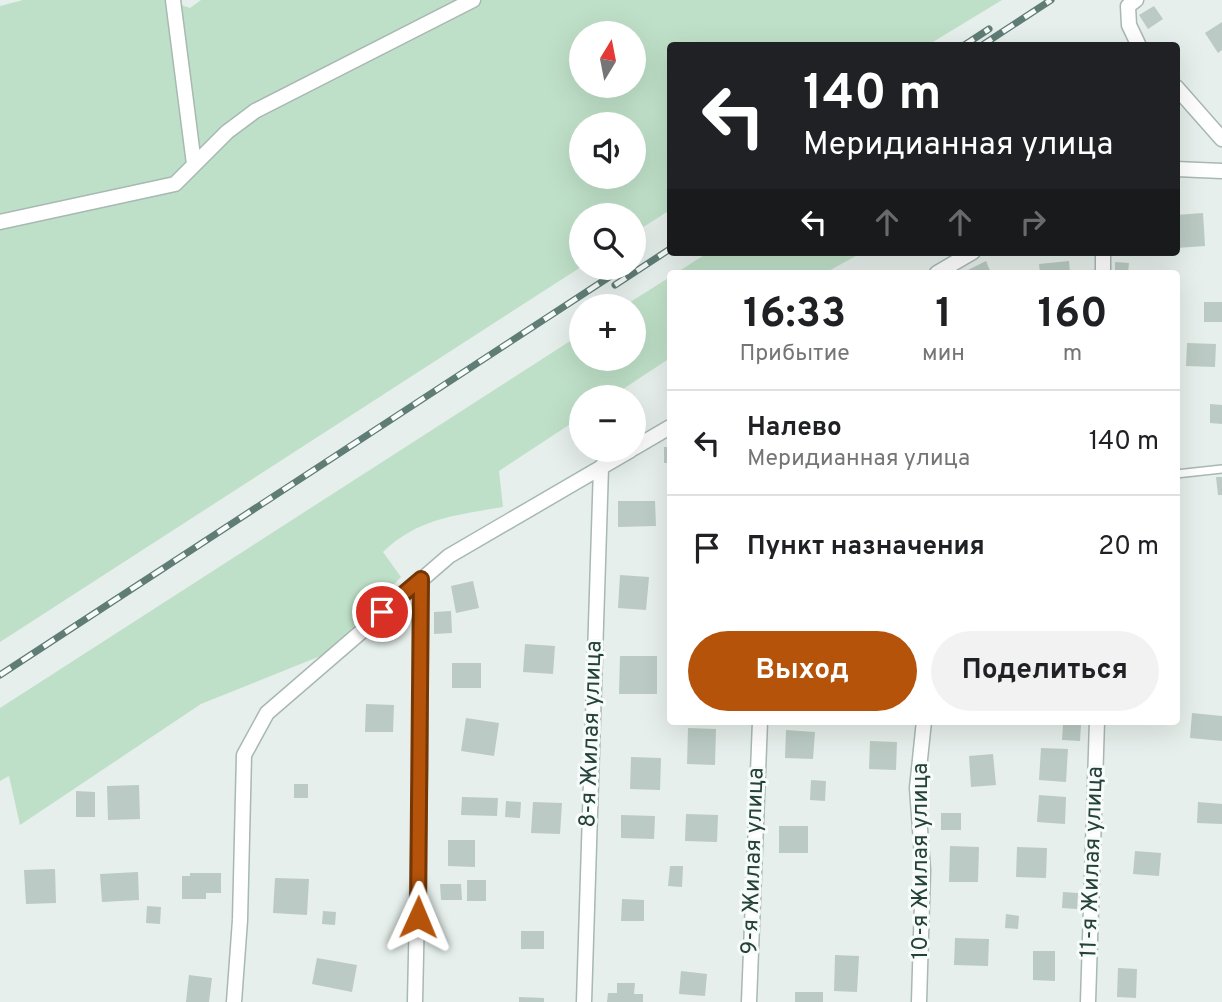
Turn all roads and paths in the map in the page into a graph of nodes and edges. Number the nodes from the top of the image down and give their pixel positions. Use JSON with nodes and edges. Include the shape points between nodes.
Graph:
{"nodes":[{"id":1,"x":173,"y":0,"type":"edge"},
{"id":2,"x":473,"y":0,"type":"edge"},
{"id":3,"x":1136,"y":0,"type":"edge"},
{"id":4,"x":1137,"y":42,"type":"edge"},
{"id":5,"x":1180,"y":92,"type":"edge"},
{"id":6,"x":1222,"y":139,"type":"edge"},
{"id":7,"x":194,"y":164,"type":"junction"},
{"id":8,"x":1180,"y":169,"type":"edge"},
{"id":9,"x":1222,"y":171,"type":"edge"},
{"id":10,"x":0,"y":222,"type":"edge"},
{"id":11,"x":966,"y":256,"type":"edge"},
{"id":12,"x":942,"y":270,"type":"edge"},
{"id":13,"x":667,"y":429,"type":"edge"},
{"id":14,"x":646,"y":441,"type":"edge"},
{"id":15,"x":610,"y":462,"type":"edge"},
{"id":16,"x":601,"y":467,"type":"junction"},
{"id":17,"x":1222,"y":469,"type":"edge"},
{"id":18,"x":1180,"y":474,"type":"edge"},
{"id":19,"x":421,"y":579,"type":"junction"},
{"id":20,"x":760,"y":725,"type":"edge"},
{"id":21,"x":924,"y":725,"type":"edge"},
{"id":22,"x":1097,"y":725,"type":"edge"},
{"id":23,"x":234,"y":1002,"type":"edge"},
{"id":24,"x":415,"y":1002,"type":"edge"},
{"id":25,"x":584,"y":1002,"type":"edge"},
{"id":26,"x":749,"y":1002,"type":"edge"},
{"id":27,"x":919,"y":1002,"type":"edge"},
{"id":28,"x":1088,"y":1002,"type":"edge"}],
"edges":[{"from":1,"to":7,"type":"street"},
{"from":2,"to":7,"type":"street","via":[[255,111]]},
{"from":3,"to":4,"type":"street","via":[[1128,6],[1129,26]]},
{"from":5,"to":6,"type":"street"},
{"from":7,"to":10,"type":"street","via":[[175,184]]},
{"from":8,"to":9,"type":"street"},
{"from":11,"to":12,"type":"street"},
{"from":13,"to":14,"type":"street"},
{"from":15,"to":16,"type":"street"},
{"from":16,"to":19,"type":"street","via":[[449,555]]},
{"from":16,"to":25,"type":"street","name":"8-я Жилая улица"},
{"from":17,"to":18,"type":"lane"},
{"from":19,"to":23,"type":"street","via":[[267,713],[244,755]]},
{"from":19,"to":24,"type":"street"},
{"from":20,"to":26,"type":"street","name":"9-я Жилая улица"},
{"from":21,"to":27,"type":"street","name":"10-я Жилая улица","via":[[917,788],[923,870]]},
{"from":22,"to":28,"type":"street","name":"11-я Жилая улица"}]}
